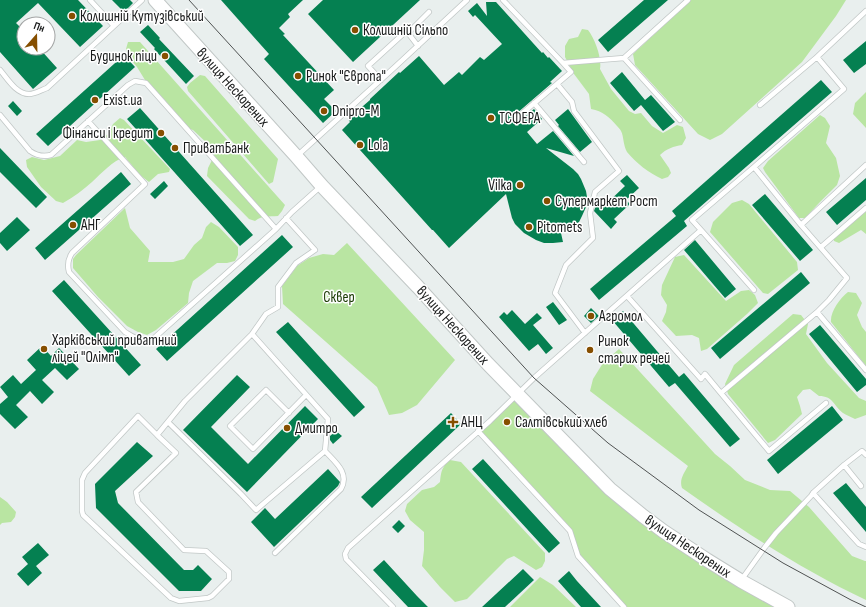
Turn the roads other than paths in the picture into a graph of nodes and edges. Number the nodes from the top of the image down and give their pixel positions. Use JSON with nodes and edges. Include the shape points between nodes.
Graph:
{"nodes":[{"id":1,"x":90,"y":0,"type":"edge"},
{"id":2,"x":142,"y":0,"type":"edge"},
{"id":3,"x":154,"y":0,"type":"edge"},
{"id":4,"x":467,"y":0,"type":"edge"},
{"id":5,"x":504,"y":0,"type":"edge"},
{"id":6,"x":688,"y":0,"type":"edge"},
{"id":7,"x":866,"y":11,"type":"edge"},
{"id":8,"x":429,"y":12,"type":"dead end"},
{"id":9,"x":114,"y":26,"type":"junction"},
{"id":10,"x":402,"y":35,"type":"dead end"},
{"id":11,"x":418,"y":46,"type":"junction"},
{"id":12,"x":817,"y":56,"type":"junction"},
{"id":13,"x":624,"y":58,"type":"junction"},
{"id":14,"x":562,"y":63,"type":"junction"},
{"id":15,"x":0,"y":70,"type":"edge"},
{"id":16,"x":381,"y":80,"type":"junction"},
{"id":17,"x":557,"y":84,"type":"junction"},
{"id":18,"x":534,"y":104,"type":"junction"},
{"id":19,"x":760,"y":105,"type":"dead end"},
{"id":20,"x":0,"y":115,"type":"edge"},
{"id":21,"x":518,"y":117,"type":"dead end"},
{"id":22,"x":680,"y":120,"type":"dead end"},
{"id":23,"x":88,"y":121,"type":"junction"},
{"id":24,"x":296,"y":156,"type":"junction"},
{"id":25,"x":584,"y":162,"type":"dead end"},
{"id":26,"x":866,"y":165,"type":"edge"},
{"id":27,"x":754,"y":167,"type":"junction"},
{"id":28,"x":322,"y":186,"type":"junction"},
{"id":29,"x":866,"y":208,"type":"edge"},
{"id":30,"x":286,"y":218,"type":"junction"},
{"id":31,"x":801,"y":225,"type":"junction"},
{"id":32,"x":276,"y":229,"type":"junction"},
{"id":33,"x":701,"y":230,"type":"junction"},
{"id":34,"x":821,"y":247,"type":"junction"},
{"id":35,"x":754,"y":290,"type":"dead end"},
{"id":36,"x":627,"y":296,"type":"junction"},
{"id":37,"x":817,"y":312,"type":"junction"},
{"id":38,"x":585,"y":333,"type":"junction"},
{"id":39,"x":252,"y":334,"type":"junction"},
{"id":40,"x":866,"y":370,"type":"edge"},
{"id":41,"x":721,"y":393,"type":"junction"},
{"id":42,"x":518,"y":394,"type":"junction"},
{"id":43,"x":306,"y":395,"type":"junction"},
{"id":44,"x":826,"y":403,"type":"dead end"},
{"id":45,"x":289,"y":412,"type":"junction"},
{"id":46,"x":168,"y":422,"type":"junction"},
{"id":47,"x":478,"y":431,"type":"junction"},
{"id":48,"x":157,"y":435,"type":"junction"},
{"id":49,"x":324,"y":451,"type":"junction"},
{"id":50,"x":866,"y":455,"type":"edge"},
{"id":51,"x":844,"y":465,"type":"junction"},
{"id":52,"x":861,"y":486,"type":"dead end"},
{"id":53,"x":813,"y":493,"type":"junction"},
{"id":54,"x":866,"y":547,"type":"edge"},
{"id":55,"x":275,"y":553,"type":"dead end"},
{"id":56,"x":741,"y":581,"type":"junction"},
{"id":57,"x":392,"y":607,"type":"edge"},
{"id":58,"x":624,"y":607,"type":"edge"},
{"id":59,"x":788,"y":607,"type":"edge"}],
"edges":[{"from":1,"to":9,"type":"lane"},
{"from":2,"to":9,"type":"lane"},
{"from":3,"to":24,"type":"main road","name":"вулиця Нескорених"},
{"from":4,"to":11,"type":"lane"},
{"from":5,"to":14,"type":"lane"},
{"from":6,"to":13,"type":"lane"},
{"from":7,"to":12,"type":"lane"},
{"from":8,"to":11,"type":"lane","via":[[408,33]]},
{"from":9,"to":15,"type":"lane","via":[[47,88],[37,93],[23,93],[15,88]]},
{"from":10,"to":16,"type":"lane","via":[[368,66]]},
{"from":11,"to":16,"type":"lane"},
{"from":12,"to":19,"type":"lane"},
{"from":12,"to":27,"type":"lane","via":[[844,89]]},
{"from":13,"to":14,"type":"lane"},
{"from":13,"to":22,"type":"lane"},
{"from":14,"to":17,"type":"lane","via":[[571,72]]},
{"from":16,"to":24,"type":"lane"},
{"from":17,"to":18,"type":"lane"},
{"from":17,"to":38,"type":"lane","via":[[619,171],[595,192],[590,213],[593,238],[566,265],[555,293]]},
{"from":18,"to":21,"type":"lane"},
{"from":18,"to":25,"type":"lane"},
{"from":20,"to":23,"type":"lane","via":[[30,151],[40,156],[51,155]]},
{"from":23,"to":32,"type":"lane","via":[[128,85],[135,81],[146,83]]},
{"from":23,"to":32,"type":"lane","via":[[146,184],[72,253],[68,262],[69,272],[125,332],[136,339],[153,339]]},
{"from":24,"to":28,"type":"main road","name":"вулиця Нескорених"},
{"from":26,"to":31,"type":"lane"},
{"from":27,"to":31,"type":"lane"},
{"from":27,"to":33,"type":"lane","via":[[692,220]]},
{"from":28,"to":30,"type":"lane"},
{"from":28,"to":42,"type":"main road","name":"вулиця Нескорених"},
{"from":29,"to":34,"type":"lane"},
{"from":30,"to":32,"type":"lane"},
{"from":30,"to":39,"type":"lane","via":[[315,250],[296,263],[278,286],[278,307],[266,314]]},
{"from":31,"to":34,"type":"lane"},
{"from":33,"to":35,"type":"lane"},
{"from":33,"to":36,"type":"lane"},
{"from":34,"to":37,"type":"lane","via":[[847,278]]},
{"from":36,"to":38,"type":"lane"},
{"from":36,"to":41,"type":"lane","via":[[700,378],[705,374]]},
{"from":37,"to":40,"type":"lane"},
{"from":37,"to":41,"type":"lane"},
{"from":38,"to":42,"type":"lane"},
{"from":39,"to":43,"type":"lane"},
{"from":39,"to":46,"type":"lane","via":[[185,401]]},
{"from":41,"to":44,"type":"lane","via":[[768,451]]},
{"from":42,"to":47,"type":"lane"},
{"from":42,"to":56,"type":"main road","name":"вулиця Нескорених","via":[[623,500],[663,531]]},
{"from":43,"to":45,"type":"lane"},
{"from":43,"to":49,"type":"lane","via":[[328,418]]},
{"from":45,"to":45,"type":"lane","via":[[253,449],[230,426],[266,390]]},
{"from":46,"to":48,"type":"lane"},
{"from":46,"to":49,"type":"lane","via":[[256,510]]},
{"from":47,"to":57,"type":"lane","via":[[346,551],[348,562]]},
{"from":47,"to":58,"type":"lane","via":[[570,531],[578,556]]},
{"from":48,"to":48,"type":"lane","via":[[138,416],[82,480],[83,515],[171,598],[179,601],[208,598],[229,579],[229,572],[206,551],[184,550],[138,502],[136,492],[176,453]]},
{"from":49,"to":55,"type":"lane","via":[[344,475],[342,490]]},
{"from":50,"to":51,"type":"lane","via":[[862,451]]},
{"from":51,"to":52,"type":"lane"},
{"from":51,"to":53,"type":"lane"},
{"from":53,"to":54,"type":"lane","via":[[859,544]]},
{"from":53,"to":56,"type":"lane","via":[[762,550]]},
{"from":56,"to":59,"type":"main road","name":"вулиця Нескорених"}]}
